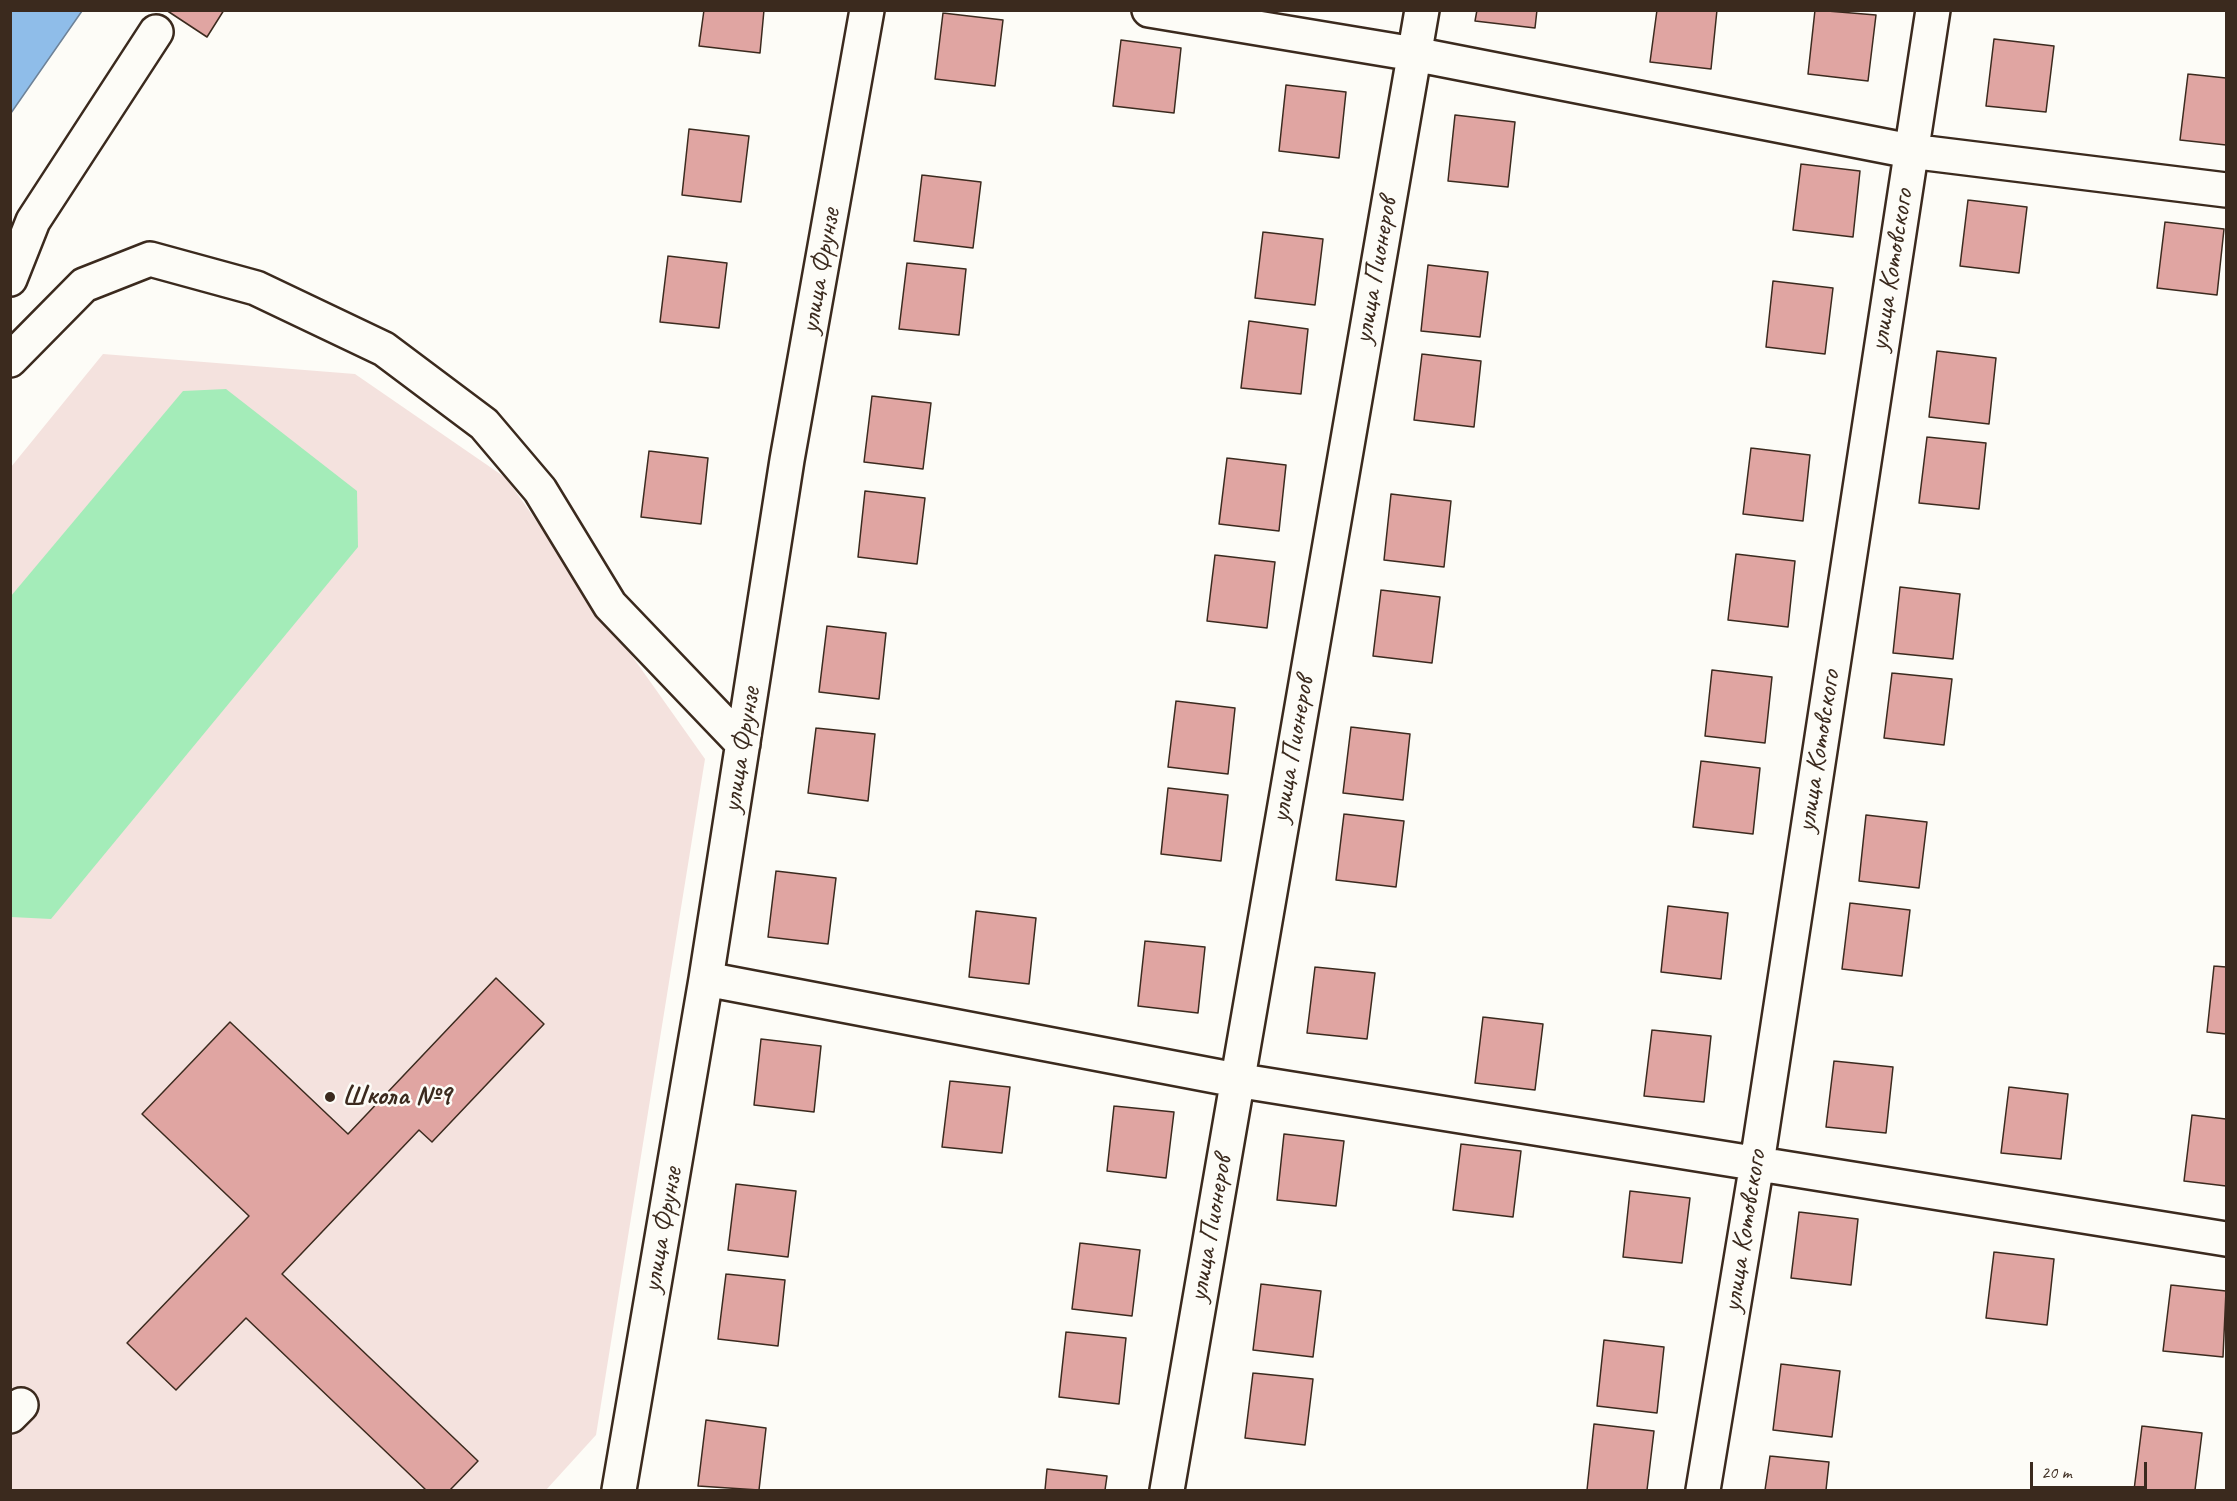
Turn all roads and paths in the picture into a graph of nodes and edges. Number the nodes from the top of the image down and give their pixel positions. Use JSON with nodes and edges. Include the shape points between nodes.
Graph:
{"nodes":[{"id":1,"x":867,"y":10,"type":"edge"},
{"id":2,"x":1149,"y":10,"type":"edge"},
{"id":3,"x":1422,"y":10,"type":"edge"},
{"id":4,"x":1933,"y":10,"type":"edge"},
{"id":5,"x":156,"y":32,"type":"dead end"},
{"id":6,"x":1414,"y":54,"type":"junction"},
{"id":7,"x":1910,"y":151,"type":"junction"},
{"id":8,"x":2226,"y":190,"type":"edge"},
{"id":9,"x":10,"y":279,"type":"edge"},
{"id":10,"x":10,"y":360,"type":"edge"},
{"id":11,"x":743,"y":744,"type":"junction"},
{"id":12,"x":706,"y":979,"type":"junction"},
{"id":13,"x":1236,"y":1080,"type":"junction"},
{"id":14,"x":1757,"y":1163,"type":"junction"},
{"id":15,"x":2226,"y":1239,"type":"edge"},
{"id":16,"x":619,"y":1491,"type":"edge"},
{"id":17,"x":1167,"y":1491,"type":"edge"},
{"id":18,"x":1703,"y":1491,"type":"edge"}],
"edges":[{"from":1,"to":11,"type":"street","name":"улица Фрунзе","via":[[789,448]]},
{"from":2,"to":6,"type":"street"},
{"from":3,"to":6,"type":"street","name":"улица Пионеров"},
{"from":4,"to":7,"type":"street","name":"улица Котовского"},
{"from":5,"to":9,"type":"street","via":[[33,221]]},
{"from":6,"to":7,"type":"street"},
{"from":6,"to":13,"type":"street","name":"улица Пионеров"},
{"from":7,"to":8,"type":"street"},
{"from":7,"to":14,"type":"street","name":"улица Котовского"},
{"from":10,"to":11,"type":"street","via":[[84,285],[150,259],[256,288],[384,349],[484,424],[540,490],[610,605]]},
{"from":11,"to":12,"type":"street","name":"улица Фрунзе"},
{"from":12,"to":13,"type":"street"},
{"from":12,"to":16,"type":"street","name":"улица Фрунзе"},
{"from":13,"to":14,"type":"street"},
{"from":13,"to":17,"type":"street","name":"улица Пионеров"},
{"from":14,"to":15,"type":"street"},
{"from":14,"to":18,"type":"street","name":"улица Котовского"}]}
